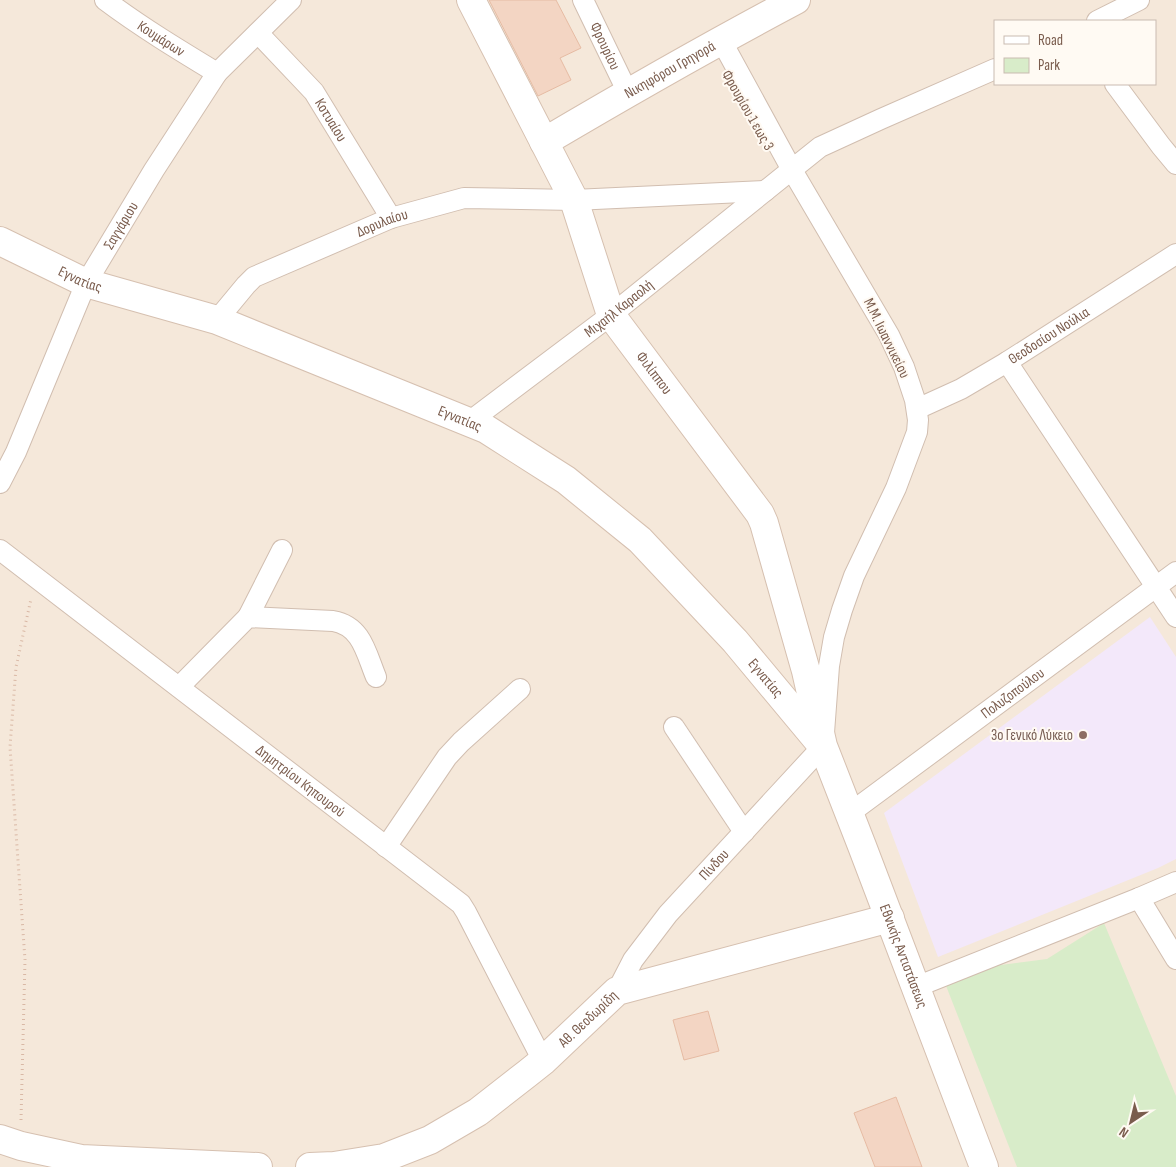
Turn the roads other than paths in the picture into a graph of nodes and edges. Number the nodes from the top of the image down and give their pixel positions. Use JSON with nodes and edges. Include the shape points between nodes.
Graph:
{"nodes":[{"id":1,"x":105,"y":0,"type":"edge"},
{"id":2,"x":291,"y":0,"type":"edge"},
{"id":3,"x":471,"y":0,"type":"edge"},
{"id":4,"x":583,"y":0,"type":"edge"},
{"id":5,"x":796,"y":0,"type":"edge"},
{"id":6,"x":1139,"y":0,"type":"edge"},
{"id":7,"x":1099,"y":20,"type":"edge"},
{"id":8,"x":258,"y":32,"type":"junction"},
{"id":9,"x":716,"y":43,"type":"junction"},
{"id":10,"x":994,"y":69,"type":"edge"},
{"id":11,"x":217,"y":73,"type":"junction"},
{"id":12,"x":1116,"y":85,"type":"edge"},
{"id":13,"x":628,"y":93,"type":"junction"},
{"id":14,"x":544,"y":142,"type":"junction"},
{"id":15,"x":1176,"y":164,"type":"edge"},
{"id":16,"x":789,"y":172,"type":"junction"},
{"id":17,"x":765,"y":191,"type":"junction"},
{"id":18,"x":574,"y":200,"type":"junction"},
{"id":19,"x":391,"y":218,"type":"junction"},
{"id":20,"x":0,"y":241,"type":"edge"},
{"id":21,"x":1176,"y":254,"type":"edge"},
{"id":22,"x":86,"y":283,"type":"junction"},
{"id":23,"x":611,"y":315,"type":"junction"},
{"id":24,"x":217,"y":320,"type":"junction"},
{"id":25,"x":1007,"y":362,"type":"junction"},
{"id":26,"x":917,"y":409,"type":"junction"},
{"id":27,"x":469,"y":422,"type":"junction"},
{"id":28,"x":0,"y":483,"type":"edge"},
{"id":29,"x":0,"y":550,"type":"edge"},
{"id":30,"x":282,"y":550,"type":"dead end"},
{"id":31,"x":1176,"y":572,"type":"edge"},
{"id":32,"x":1156,"y":586,"type":"junction"},
{"id":33,"x":248,"y":617,"type":"junction"},
{"id":34,"x":1176,"y":617,"type":"edge"},
{"id":35,"x":376,"y":677,"type":"dead end"},
{"id":36,"x":179,"y":687,"type":"junction"},
{"id":37,"x":520,"y":689,"type":"dead end"},
{"id":38,"x":674,"y":727,"type":"dead end"},
{"id":39,"x":823,"y":746,"type":"junction"},
{"id":40,"x":850,"y":813,"type":"junction"},
{"id":41,"x":744,"y":832,"type":"junction"},
{"id":42,"x":386,"y":847,"type":"junction"},
{"id":43,"x":1176,"y":882,"type":"edge"},
{"id":44,"x":1140,"y":898,"type":"junction"},
{"id":45,"x":890,"y":918,"type":"junction"},
{"id":46,"x":1176,"y":959,"type":"edge"},
{"id":47,"x":916,"y":986,"type":"junction"},
{"id":48,"x":617,"y":991,"type":"junction"},
{"id":49,"x":543,"y":1061,"type":"junction"},
{"id":50,"x":10,"y":1142,"type":"edge"},
{"id":51,"x":83,"y":1163,"type":"edge"},
{"id":52,"x":258,"y":1167,"type":"edge"},
{"id":53,"x":310,"y":1167,"type":"edge"},
{"id":54,"x":984,"y":1167,"type":"edge"}],
"edges":[{"from":1,"to":11,"type":"street","name":"Κουμάρων"},
{"from":2,"to":8,"type":"street","name":"Σαγγάριου"},
{"from":3,"to":14,"type":"street","name":"Φιλίππου"},
{"from":4,"to":13,"type":"street","name":"Φρουρίου"},
{"from":5,"to":9,"type":"street","name":"Νικηφόρου Γρηγορά"},
{"from":6,"to":7,"type":"street"},
{"from":8,"to":11,"type":"street","name":"Σαγγάριου"},
{"from":8,"to":19,"type":"street","name":"Κοτυαίου","via":[[314,92]]},
{"from":9,"to":13,"type":"street","name":"Νικηφόρου Γρηγορά"},
{"from":9,"to":16,"type":"street","name":"Φρουρίου 1 εως 3"},
{"from":10,"to":16,"type":"street","name":"Μιχαήλ Καραολή","via":[[820,147]]},
{"from":11,"to":22,"type":"street","name":"Σαγγάριου"},
{"from":12,"to":15,"type":"street"},
{"from":13,"to":14,"type":"street","name":"Νικηφόρου Γρηγορά"},
{"from":14,"to":18,"type":"street","name":"Φιλίππου"},
{"from":16,"to":17,"type":"street","name":"Μιχαήλ Καραολή"},
{"from":16,"to":26,"type":"street","name":"Μ.Μ. Ιωαννικείου","via":[[889,335],[904,367]]},
{"from":17,"to":18,"type":"street"},
{"from":17,"to":23,"type":"street","name":"Μιχαήλ Καραολή"},
{"from":18,"to":19,"type":"street","name":"Δορυλαίου","via":[[464,198]]},
{"from":18,"to":23,"type":"street","name":"Φιλίππου"},
{"from":19,"to":24,"type":"street","name":"Δορυλαίου","via":[[254,277]]},
{"from":20,"to":22,"type":"street","name":"Εγνατίας"},
{"from":21,"to":25,"type":"street","name":"Θεοδοσίου Νούλια"},
{"from":22,"to":24,"type":"street","name":"Εγνατίας"},
{"from":22,"to":28,"type":"street","name":"Σαγγάριου"},
{"from":23,"to":27,"type":"street","name":"Μιχαήλ Καραολή"},
{"from":23,"to":39,"type":"street","name":"Φιλίππου","via":[[762,518],[806,671]]},
{"from":24,"to":27,"type":"street","name":"Εγνατίας"},
{"from":25,"to":26,"type":"street","name":"Θεοδοσίου Νούλια","via":[[961,389]]},
{"from":25,"to":32,"type":"street"},
{"from":26,"to":39,"type":"street","name":"Μ.Μ. Ιωαννικείου","via":[[918,426],[911,451],[854,576],[834,637]]},
{"from":27,"to":39,"type":"street","name":"Εγνατίας","via":[[486,429],[566,480],[640,540],[735,641]]},
{"from":29,"to":36,"type":"street","name":"Δημητρίου Κηπουρού"},
{"from":30,"to":33,"type":"street"},
{"from":31,"to":32,"type":"street","name":"Πολυζοπούλου"},
{"from":32,"to":34,"type":"street"},
{"from":32,"to":40,"type":"street","name":"Πολυζοπούλου"},
{"from":33,"to":35,"type":"street","via":[[333,621],[347,625],[357,634]]},
{"from":33,"to":36,"type":"street"},
{"from":36,"to":42,"type":"street","name":"Δημητρίου Κηπουρού"},
{"from":37,"to":42,"type":"street","via":[[447,757]]},
{"from":38,"to":41,"type":"street"},
{"from":39,"to":40,"type":"street","name":"Εθνικής Αντιστάσεως"},
{"from":39,"to":41,"type":"street","name":"Πίνδου"},
{"from":40,"to":45,"type":"street","name":"Εθνικής Αντιστάσεως"},
{"from":41,"to":48,"type":"street","name":"Πίνδου","via":[[668,914],[633,960]]},
{"from":42,"to":49,"type":"street","name":"Δημητρίου Κηπουρού","via":[[464,908]]},
{"from":43,"to":44,"type":"street"},
{"from":44,"to":46,"type":"street"},
{"from":44,"to":47,"type":"street"},
{"from":45,"to":47,"type":"street","name":"Εθνικής Αντιστάσεως"},
{"from":45,"to":48,"type":"street","name":"Αθ. Θεοδωρίδη"},
{"from":47,"to":54,"type":"street","name":"Εθνικής Αντιστάσεως"},
{"from":48,"to":49,"type":"street","name":"Αθ. Θεοδωρίδη"},
{"from":49,"to":53,"type":"street","name":"Αθ. Θεοδωρίδη","via":[[478,1112],[430,1140],[384,1158]]},
{"from":50,"to":51,"type":"street"},
{"from":51,"to":52,"type":"street"}]}
